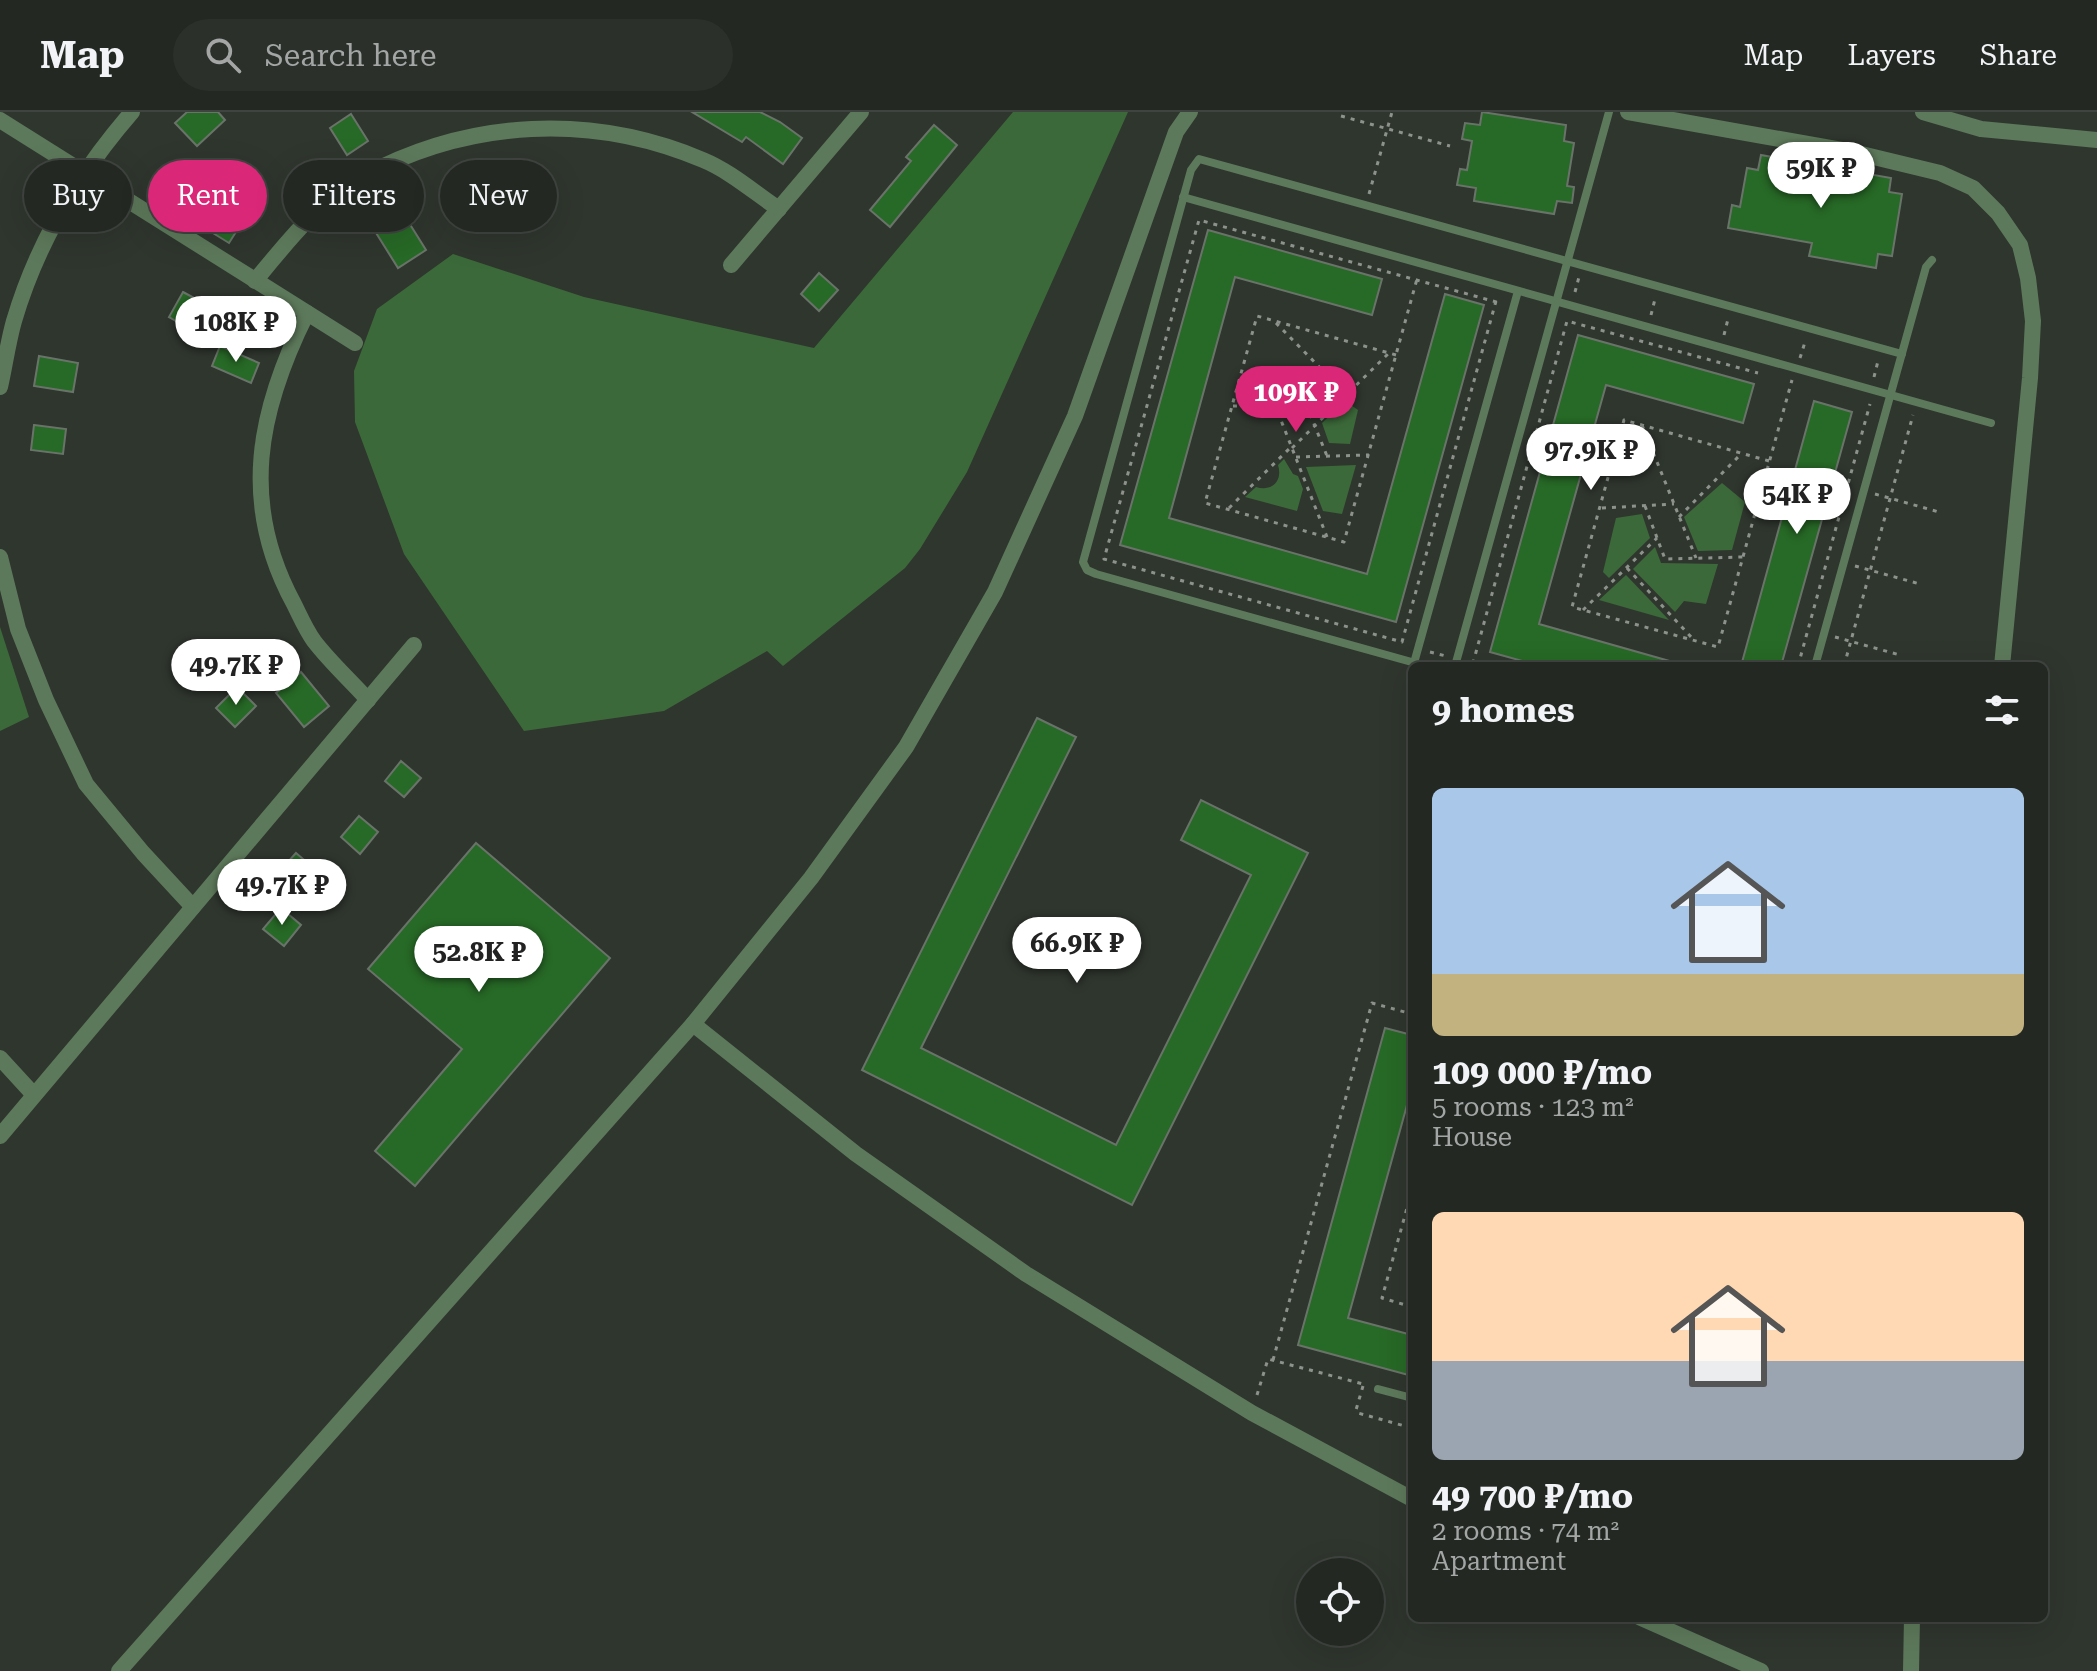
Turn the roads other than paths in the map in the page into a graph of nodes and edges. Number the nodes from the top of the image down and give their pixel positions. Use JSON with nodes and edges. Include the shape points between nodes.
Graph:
{"nodes":[{"id":1,"x":132,"y":112,"type":"edge"},
{"id":2,"x":861,"y":112,"type":"edge"},
{"id":3,"x":1190,"y":112,"type":"edge"},
{"id":4,"x":1609,"y":112,"type":"edge"},
{"id":5,"x":1628,"y":112,"type":"edge"},
{"id":6,"x":1923,"y":112,"type":"edge"},
{"id":7,"x":0,"y":120,"type":"edge"},
{"id":8,"x":2097,"y":140,"type":"edge"},
{"id":9,"x":64,"y":160,"type":"edge"},
{"id":10,"x":93,"y":160,"type":"edge"},
{"id":11,"x":1183,"y":197,"type":"junction"},
{"id":12,"x":132,"y":203,"type":"edge"},
{"id":13,"x":779,"y":209,"type":"junction"},
{"id":14,"x":51,"y":232,"type":"edge"},
{"id":15,"x":1932,"y":260,"type":"dead end"},
{"id":16,"x":1567,"y":261,"type":"junction"},
{"id":17,"x":731,"y":265,"type":"dead end"},
{"id":18,"x":255,"y":281,"type":"junction"},
{"id":19,"x":1518,"y":291,"type":"junction"},
{"id":20,"x":1556,"y":301,"type":"junction"},
{"id":21,"x":307,"y":313,"type":"junction"},
{"id":22,"x":355,"y":343,"type":"dead end"},
{"id":23,"x":1902,"y":354,"type":"junction"},
{"id":24,"x":0,"y":387,"type":"edge"},
{"id":25,"x":1891,"y":395,"type":"junction"},
{"id":26,"x":1991,"y":423,"type":"dead end"},
{"id":27,"x":0,"y":557,"type":"edge"},
{"id":28,"x":414,"y":645,"type":"dead end"},
{"id":29,"x":1410,"y":662,"type":"edge"},
{"id":30,"x":1414,"y":662,"type":"edge"},
{"id":31,"x":1456,"y":662,"type":"edge"},
{"id":32,"x":1816,"y":662,"type":"edge"},
{"id":33,"x":2002,"y":662,"type":"edge"},
{"id":34,"x":368,"y":700,"type":"junction"},
{"id":35,"x":193,"y":907,"type":"junction"},
{"id":36,"x":693,"y":1024,"type":"junction"},
{"id":37,"x":0,"y":1058,"type":"edge"},
{"id":38,"x":34,"y":1095,"type":"junction"},
{"id":39,"x":0,"y":1136,"type":"edge"},
{"id":40,"x":1374,"y":1387,"type":"road end"},
{"id":41,"x":1408,"y":1397,"type":"edge"},
{"id":42,"x":1408,"y":1497,"type":"edge"},
{"id":43,"x":1650,"y":1622,"type":"edge"},
{"id":44,"x":1912,"y":1622,"type":"edge"},
{"id":45,"x":119,"y":1671,"type":"edge"},
{"id":46,"x":1761,"y":1671,"type":"edge"},
{"id":47,"x":1911,"y":1671,"type":"edge"}],
"edges":[{"from":1,"to":10,"type":"street"},
{"from":2,"to":13,"type":"street"},
{"from":3,"to":36,"type":"street","via":[[1176,132],[1075,416],[995,592],[906,747],[811,878]]},
{"from":4,"to":16,"type":"lane"},
{"from":5,"to":33,"type":"street","via":[[1940,173],[1973,188],[2020,245],[2032,336]]},
{"from":6,"to":8,"type":"street","via":[[1981,129]]},
{"from":7,"to":9,"type":"street"},
{"from":11,"to":16,"type":"lane","via":[[1199,159]]},
{"from":11,"to":19,"type":"lane"},
{"from":11,"to":29,"type":"lane","via":[[1083,562],[1096,574]]},
{"from":12,"to":18,"type":"street"},
{"from":13,"to":17,"type":"street"},
{"from":13,"to":18,"type":"street","via":[[706,161],[647,139],[574,127],[504,130],[430,147],[362,177],[314,214]]},
{"from":14,"to":24,"type":"street","via":[[14,321]]},
{"from":15,"to":23,"type":"lane"},
{"from":16,"to":20,"type":"lane"},
{"from":16,"to":23,"type":"lane"},
{"from":18,"to":21,"type":"street"},
{"from":19,"to":20,"type":"lane"},
{"from":19,"to":30,"type":"lane"},
{"from":20,"to":25,"type":"lane"},
{"from":20,"to":31,"type":"lane"},
{"from":21,"to":22,"type":"street"},
{"from":21,"to":34,"type":"street","via":[[268,406],[260,466],[262,523],[282,581],[314,640]]},
{"from":23,"to":25,"type":"lane"},
{"from":25,"to":26,"type":"lane"},
{"from":25,"to":32,"type":"lane"},
{"from":27,"to":35,"type":"street","via":[[18,629],[86,784]]},
{"from":28,"to":34,"type":"street"},
{"from":34,"to":35,"type":"street"},
{"from":35,"to":38,"type":"street"},
{"from":36,"to":42,"type":"street","via":[[856,1154],[1026,1274],[1252,1413]]},
{"from":36,"to":45,"type":"street"},
{"from":37,"to":38,"type":"street"},
{"from":38,"to":39,"type":"street"},
{"from":40,"to":41,"type":"lane"},
{"from":43,"to":46,"type":"street"},
{"from":44,"to":47,"type":"street"}]}
